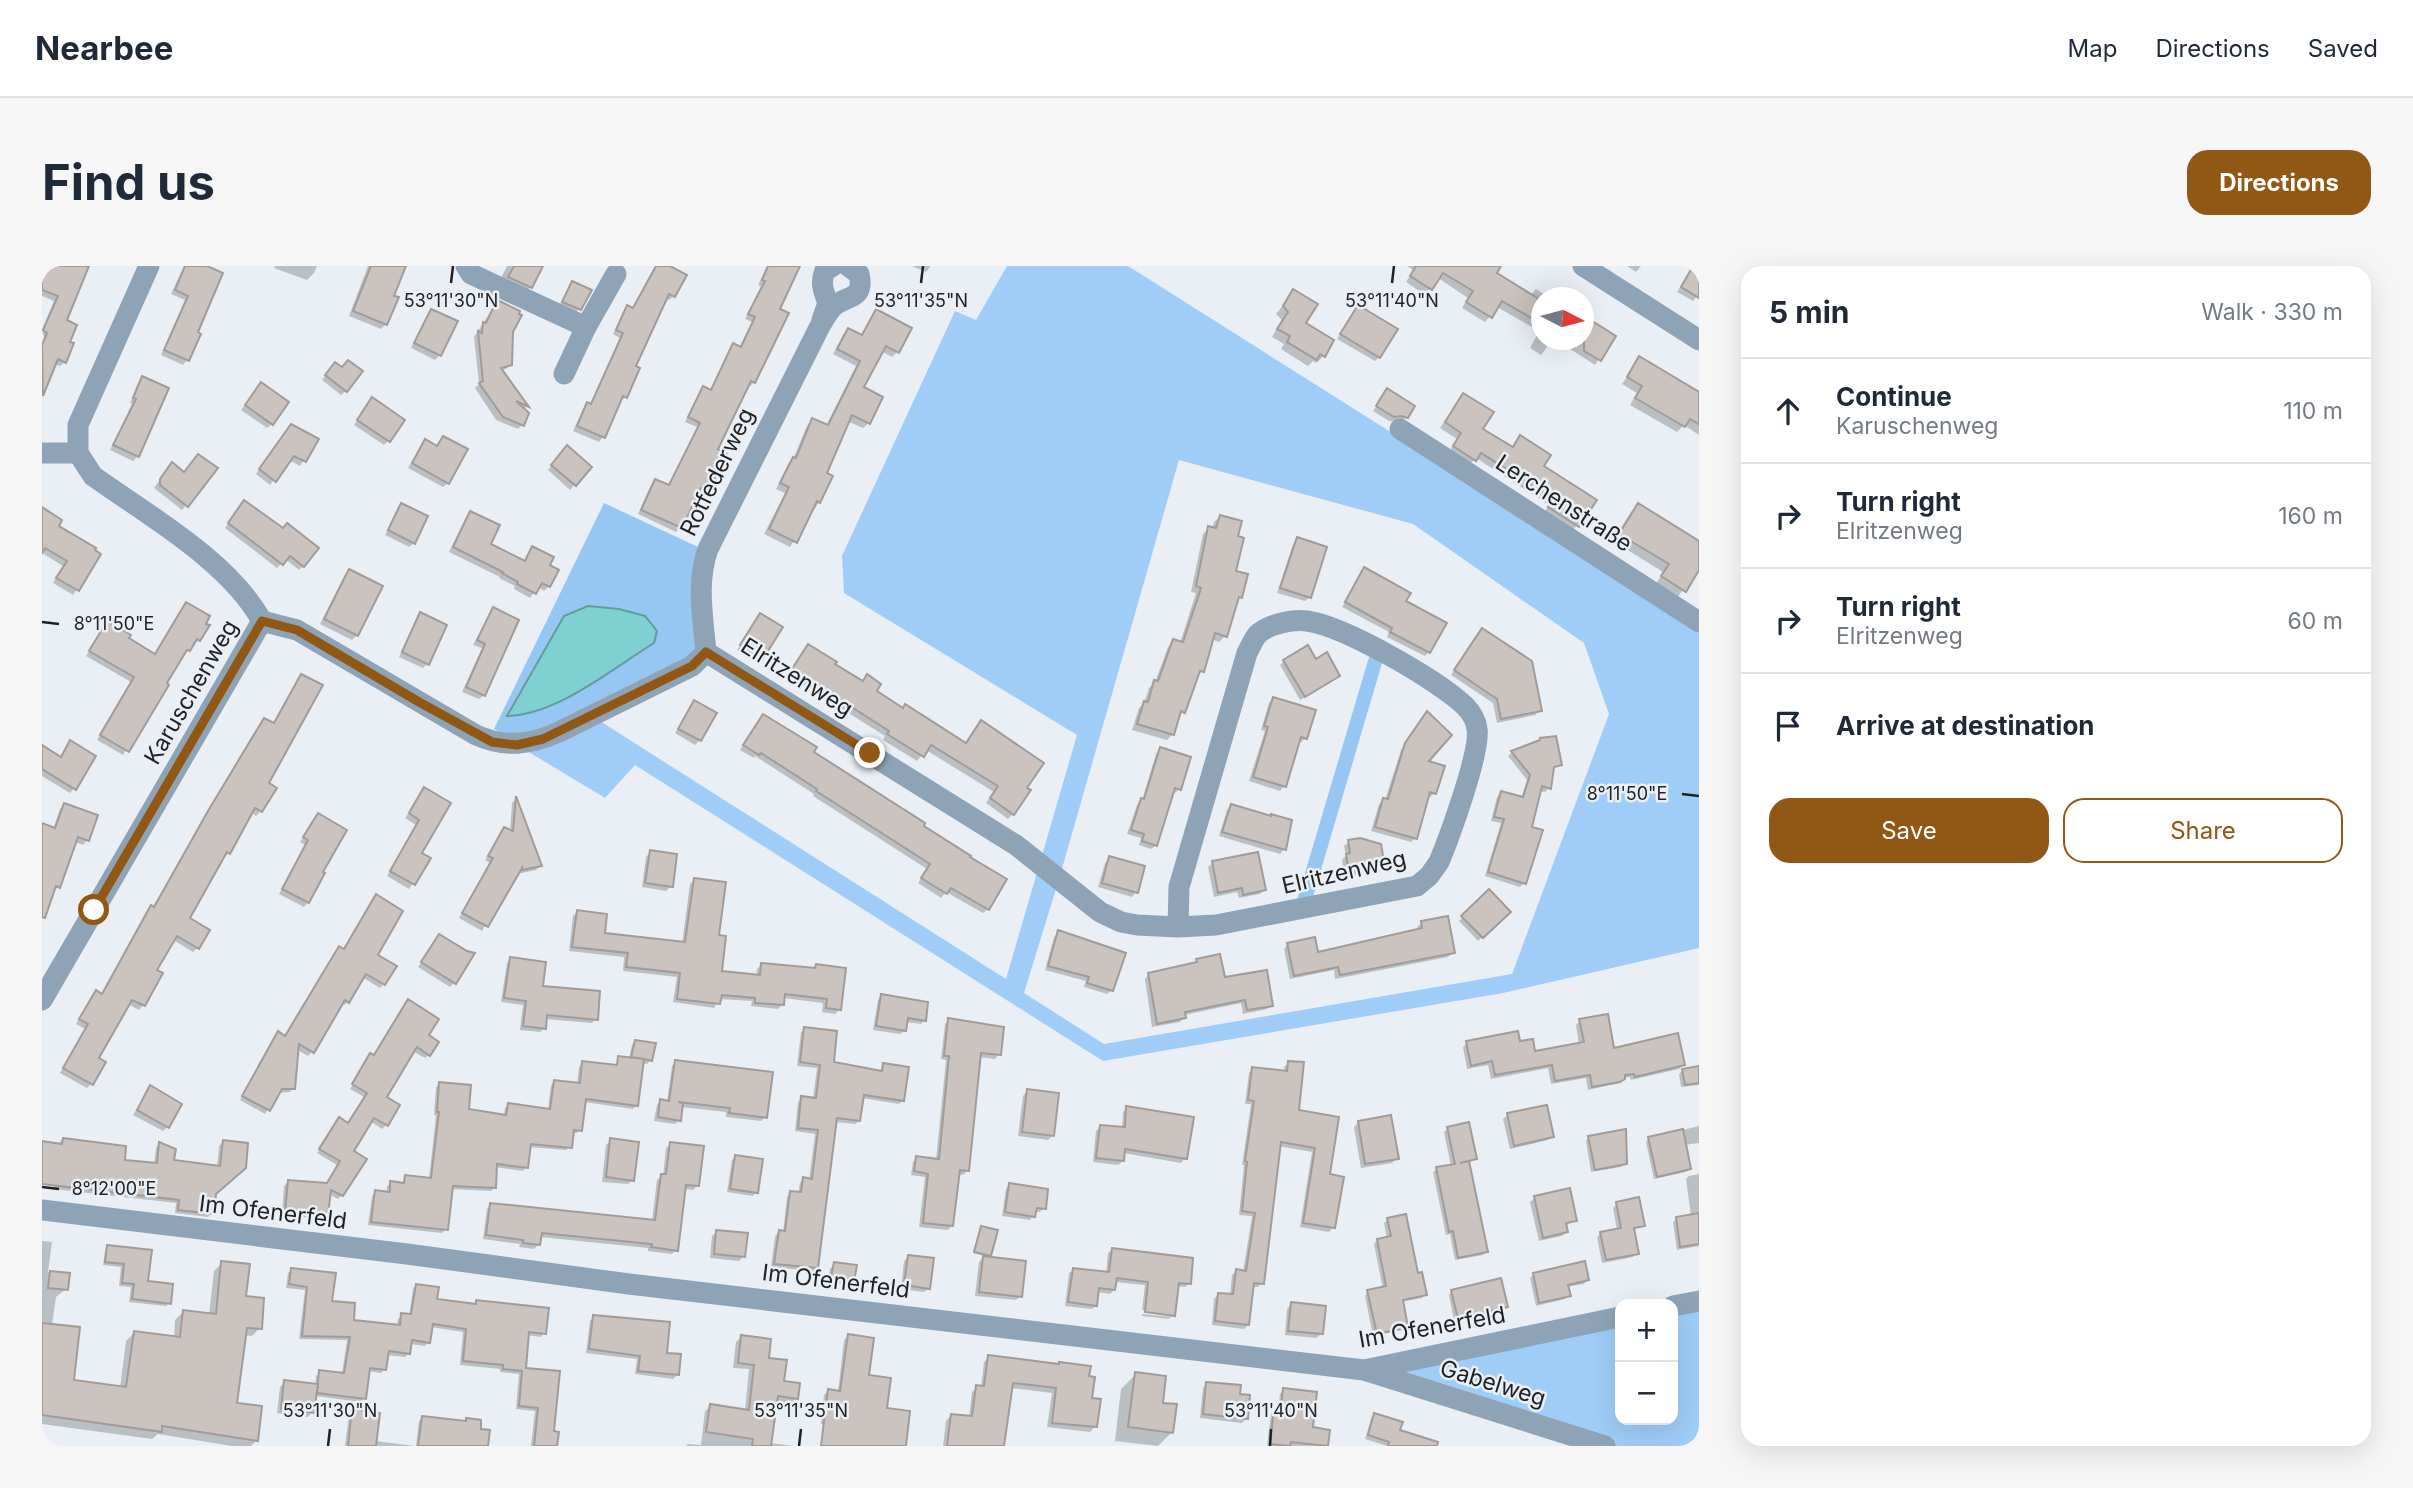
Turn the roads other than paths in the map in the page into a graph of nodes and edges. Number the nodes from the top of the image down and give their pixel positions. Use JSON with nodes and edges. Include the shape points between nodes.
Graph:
{"nodes":[{"id":1,"x":149,"y":266,"type":"edge"},
{"id":2,"x":466,"y":266,"type":"edge"},
{"id":3,"x":833,"y":266,"type":"edge"},
{"id":4,"x":848,"y":266,"type":"edge"},
{"id":5,"x":1583,"y":266,"type":"edge"},
{"id":6,"x":616,"y":274,"type":"dead end"},
{"id":7,"x":820,"y":326,"type":"junction"},
{"id":8,"x":586,"y":327,"type":"junction"},
{"id":9,"x":1699,"y":340,"type":"edge"},
{"id":10,"x":564,"y":374,"type":"dead end"},
{"id":11,"x":1400,"y":429,"type":"dead end"},
{"id":12,"x":42,"y":453,"type":"edge"},
{"id":13,"x":78,"y":453,"type":"junction"},
{"id":14,"x":262,"y":621,"type":"junction"},
{"id":15,"x":1699,"y":622,"type":"edge"},
{"id":16,"x":706,"y":652,"type":"junction"},
{"id":17,"x":1178,"y":927,"type":"junction"},
{"id":18,"x":42,"y":1000,"type":"edge"},
{"id":19,"x":42,"y":1210,"type":"edge"},
{"id":20,"x":1699,"y":1301,"type":"edge"},
{"id":21,"x":1678,"y":1305,"type":"edge"},
{"id":22,"x":1615,"y":1318,"type":"edge"},
{"id":23,"x":1364,"y":1370,"type":"junction"},
{"id":24,"x":1605,"y":1446,"type":"edge"}],
"edges":[{"from":1,"to":13,"type":"street","via":[[78,425]]},
{"from":2,"to":8,"type":"street","via":[[471,274]]},
{"from":3,"to":7,"type":"street","name":"Rotfederweg","via":[[825,270],[822,279],[828,303]]},
{"from":4,"to":7,"type":"street","name":"Rotfederweg","via":[[859,274],[858,291],[834,305]]},
{"from":5,"to":9,"type":"street"},
{"from":6,"to":8,"type":"street"},
{"from":7,"to":16,"type":"street","name":"Rotfederweg","via":[[702,566]]},
{"from":8,"to":10,"type":"street"},
{"from":11,"to":15,"type":"street","name":"Lerchenstraße"},
{"from":12,"to":13,"type":"street"},
{"from":13,"to":14,"type":"street","name":"Karuschenweg","via":[[93,476],[230,577]]},
{"from":14,"to":16,"type":"street","name":"Elritzenweg","via":[[297,630],[476,735],[508,745],[559,732],[692,666]]},
{"from":14,"to":18,"type":"street","name":"Karuschenweg"},
{"from":16,"to":17,"type":"street","name":"Elritzenweg","via":[[1016,845],[1100,912],[1136,925]]},
{"from":17,"to":17,"type":"street","name":"Elritzenweg","via":[[1216,925],[1417,886],[1439,862],[1473,761],[1477,727],[1466,707],[1393,658],[1321,624],[1287,622],[1258,635],[1247,653],[1195,828],[1179,887]]},
{"from":19,"to":23,"type":"street","name":"Im Ofenerfeld"},
{"from":20,"to":21,"type":"street"},
{"from":22,"to":23,"type":"street","name":"Im Ofenerfeld"},
{"from":23,"to":24,"type":"street","name":"Gabelweg"}]}
